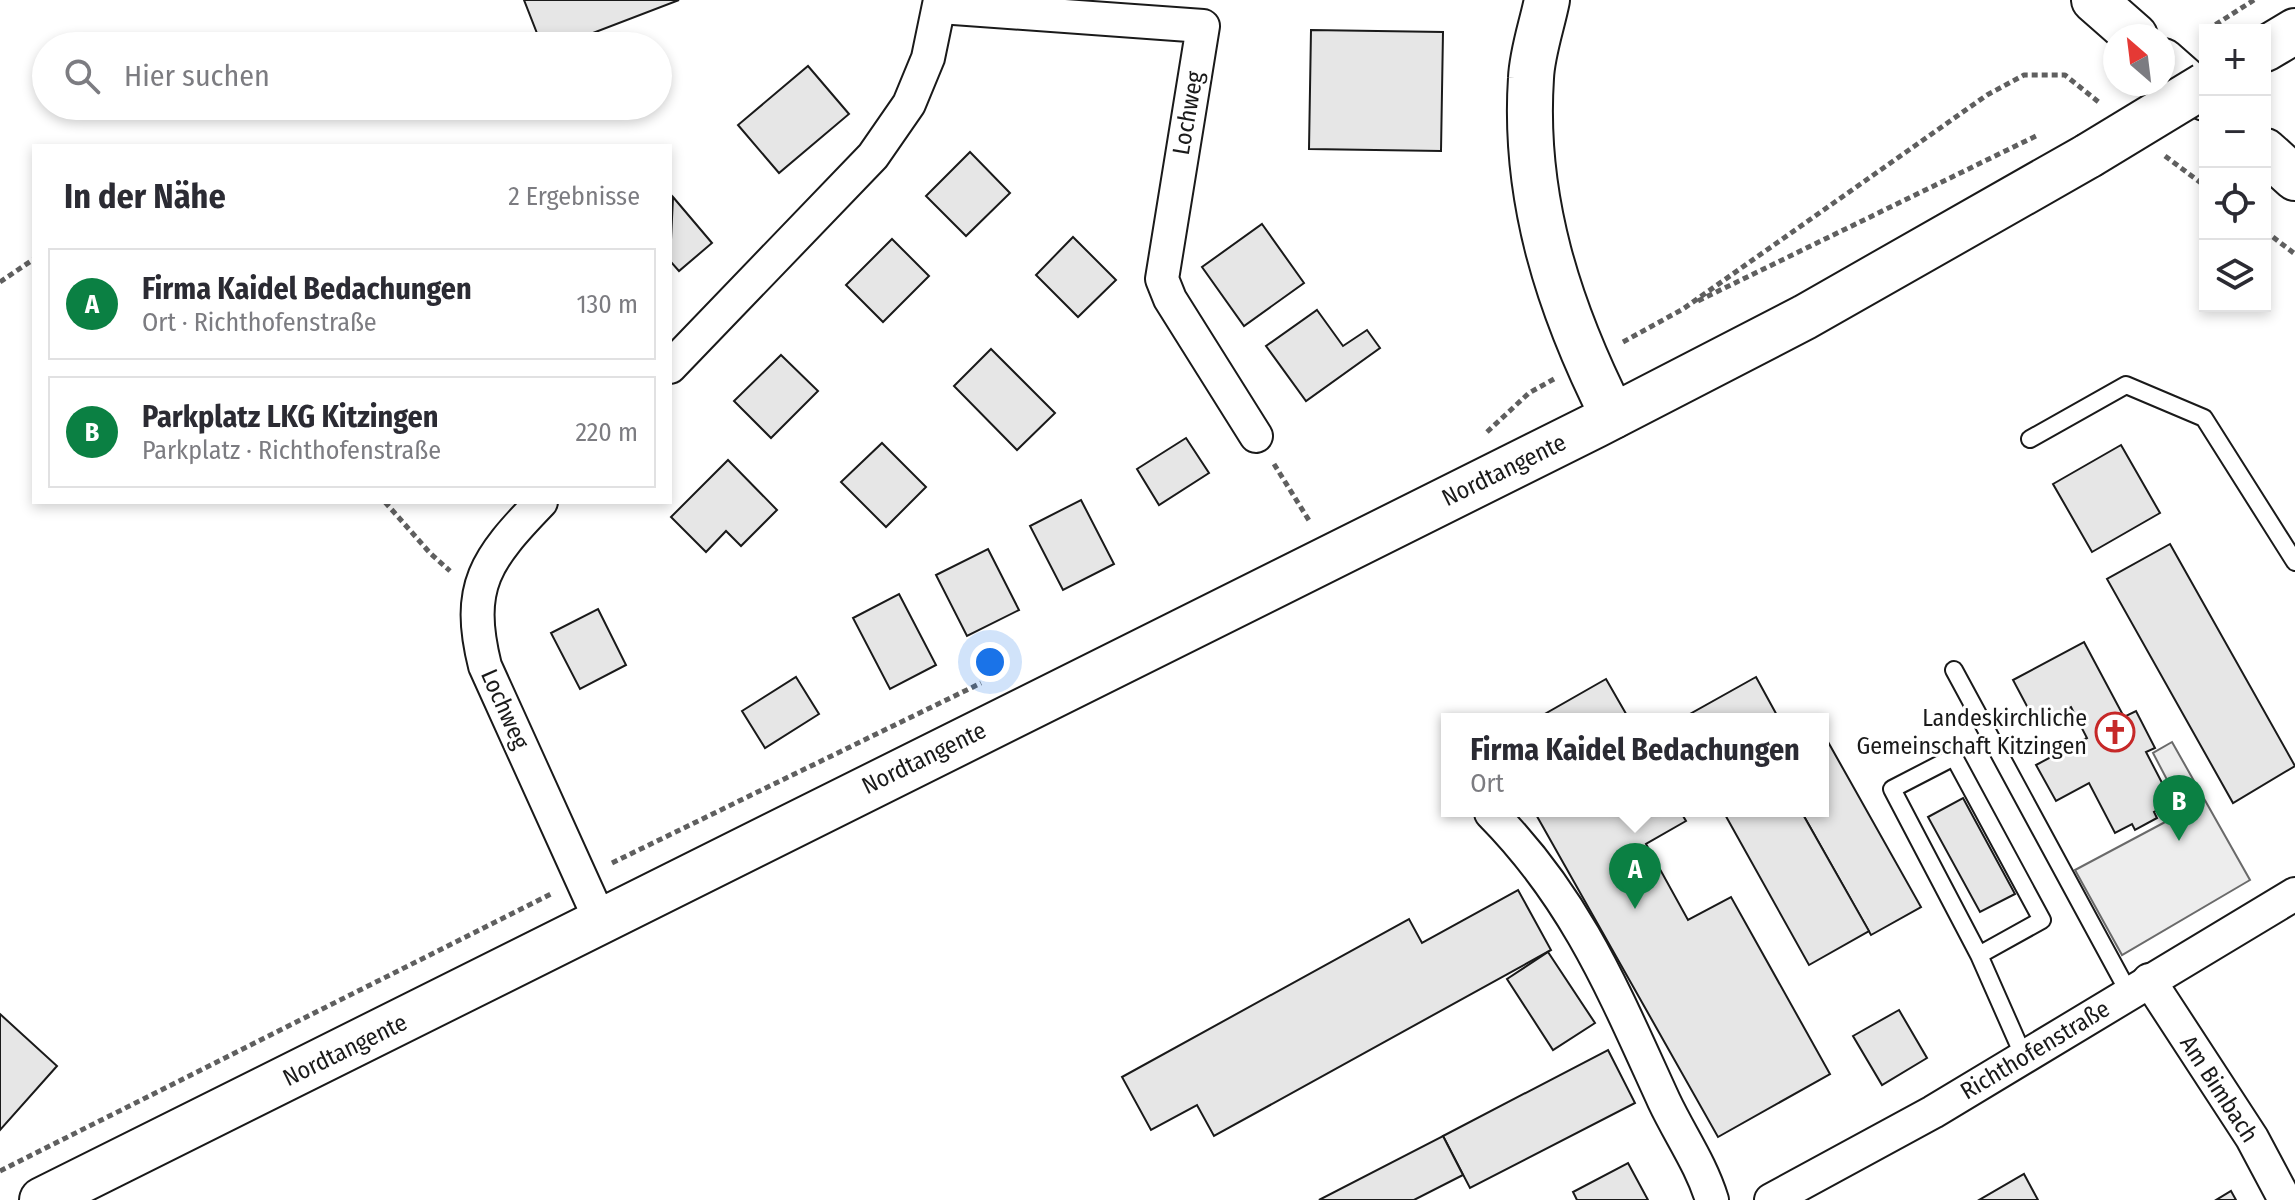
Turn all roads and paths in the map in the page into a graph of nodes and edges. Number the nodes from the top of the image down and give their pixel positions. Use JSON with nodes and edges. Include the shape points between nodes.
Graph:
{"nodes":[{"id":1,"x":1547,"y":0,"type":"edge"},
{"id":2,"x":2094,"y":0,"type":"edge"},
{"id":3,"x":2115,"y":0,"type":"edge"},
{"id":4,"x":2254,"y":0,"type":"edge"},
{"id":5,"x":940,"y":3,"type":"edge"},
{"id":6,"x":2121,"y":24,"type":"edge"},
{"id":7,"x":2128,"y":24,"type":"edge"},
{"id":8,"x":2216,"y":24,"type":"edge"},
{"id":9,"x":2175,"y":72,"type":"edge"},
{"id":10,"x":2199,"y":89,"type":"edge"},
{"id":11,"x":2203,"y":96,"type":"edge"},
{"id":12,"x":2111,"y":112,"type":"dead end"},
{"id":13,"x":2048,"y":130,"type":"dead end"},
{"id":14,"x":2157,"y":150,"type":"dead end"},
{"id":15,"x":2271,"y":156,"type":"edge"},
{"id":16,"x":2295,"y":178,"type":"edge"},
{"id":17,"x":2199,"y":182,"type":"edge"},
{"id":18,"x":2271,"y":236,"type":"edge"},
{"id":19,"x":2295,"y":254,"type":"edge"},
{"id":20,"x":32,"y":260,"type":"edge"},
{"id":21,"x":0,"y":282,"type":"edge"},
{"id":22,"x":1683,"y":309,"type":"junction"},
{"id":23,"x":1587,"y":361,"type":"junction"},
{"id":24,"x":672,"y":365,"type":"edge"},
{"id":25,"x":1613,"y":416,"type":"junction"},
{"id":26,"x":1256,"y":436,"type":"joint"},
{"id":27,"x":1481,"y":439,"type":"dead end"},
{"id":28,"x":2030,"y":439,"type":"dead end"},
{"id":29,"x":387,"y":504,"type":"edge"},
{"id":30,"x":539,"y":504,"type":"edge"},
{"id":31,"x":1324,"y":515,"type":"dead end"},
{"id":32,"x":1310,"y":522,"type":"junction"},
{"id":33,"x":1295,"y":529,"type":"dead end"},
{"id":34,"x":2295,"y":562,"type":"edge"},
{"id":35,"x":478,"y":591,"type":"junction"},
{"id":36,"x":1954,"y":670,"type":"dead end"},
{"id":37,"x":995,"y":676,"type":"dead end"},
{"id":38,"x":1495,"y":817,"type":"edge"},
{"id":39,"x":581,"y":879,"type":"junction"},
{"id":40,"x":2295,"y":894,"type":"edge"},
{"id":41,"x":601,"y":922,"type":"junction"},
{"id":42,"x":1979,"y":955,"type":"junction"},
{"id":43,"x":2139,"y":986,"type":"junction"},
{"id":44,"x":2024,"y":1057,"type":"junction"},
{"id":45,"x":0,"y":1171,"type":"edge"},
{"id":46,"x":42,"y":1200,"type":"edge"},
{"id":47,"x":1712,"y":1200,"type":"edge"},
{"id":48,"x":1771,"y":1200,"type":"edge"},
{"id":49,"x":2285,"y":1200,"type":"edge"}],
"edges":[{"from":1,"to":23,"type":"main road","via":[[1531,76],[1530,149],[1552,270]]},
{"from":2,"to":6,"type":"main road"},
{"from":3,"to":7,"type":"main road"},
{"from":4,"to":8,"type":"path"},
{"from":5,"to":24,"type":"street","name":"Lochweg","via":[[928,58],[909,104],[873,156]]},
{"from":5,"to":26,"type":"street","name":"Lochweg","via":[[1203,26],[1162,279]]},
{"from":9,"to":11,"type":"main road"},
{"from":10,"to":25,"type":"main road","name":"Nordtangente","bridge":true,"via":[[1805,317]]},
{"from":12,"to":22,"type":"path","via":[[2065,75],[2024,75],[1987,95]]},
{"from":13,"to":22,"type":"path"},
{"from":14,"to":17,"type":"path"},
{"from":15,"to":16,"type":"main road"},
{"from":18,"to":19,"type":"path"},
{"from":20,"to":21,"type":"path"},
{"from":22,"to":23,"type":"path"},
{"from":23,"to":25,"type":"main road"},
{"from":23,"to":27,"type":"path","via":[[1529,393]]},
{"from":25,"to":41,"type":"main road","name":"Nordtangente"},
{"from":26,"to":32,"type":"path"},
{"from":28,"to":34,"type":"lane","via":[[2126,385],[2204,418]]},
{"from":29,"to":35,"type":"path","via":[[430,553]]},
{"from":30,"to":35,"type":"street","name":"Lochweg","via":[[491,561]]},
{"from":31,"to":32,"type":"path"},
{"from":32,"to":33,"type":"path"},
{"from":35,"to":39,"type":"street","name":"Lochweg","via":[[476,628],[485,666]]},
{"from":36,"to":43,"type":"lane"},
{"from":37,"to":39,"type":"path"},
{"from":38,"to":47,"type":"street","via":[[1531,854],[1599,960],[1703,1171]]},
{"from":39,"to":41,"type":"street","name":"Lochweg"},
{"from":39,"to":45,"type":"path"},
{"from":40,"to":43,"type":"street","name":"Richthofenstraße"},
{"from":41,"to":46,"type":"main road","name":"Nordtangente"},
{"from":42,"to":42,"type":"lane","via":[[1892,789],[1954,757],[2042,920]]},
{"from":42,"to":44,"type":"lane"},
{"from":43,"to":44,"type":"street","name":"Richthofenstraße"},
{"from":43,"to":49,"type":"street","name":"Am Bimbach","via":[[2252,1138]]},
{"from":44,"to":48,"type":"street","name":"Richthofenstraße"}]}
